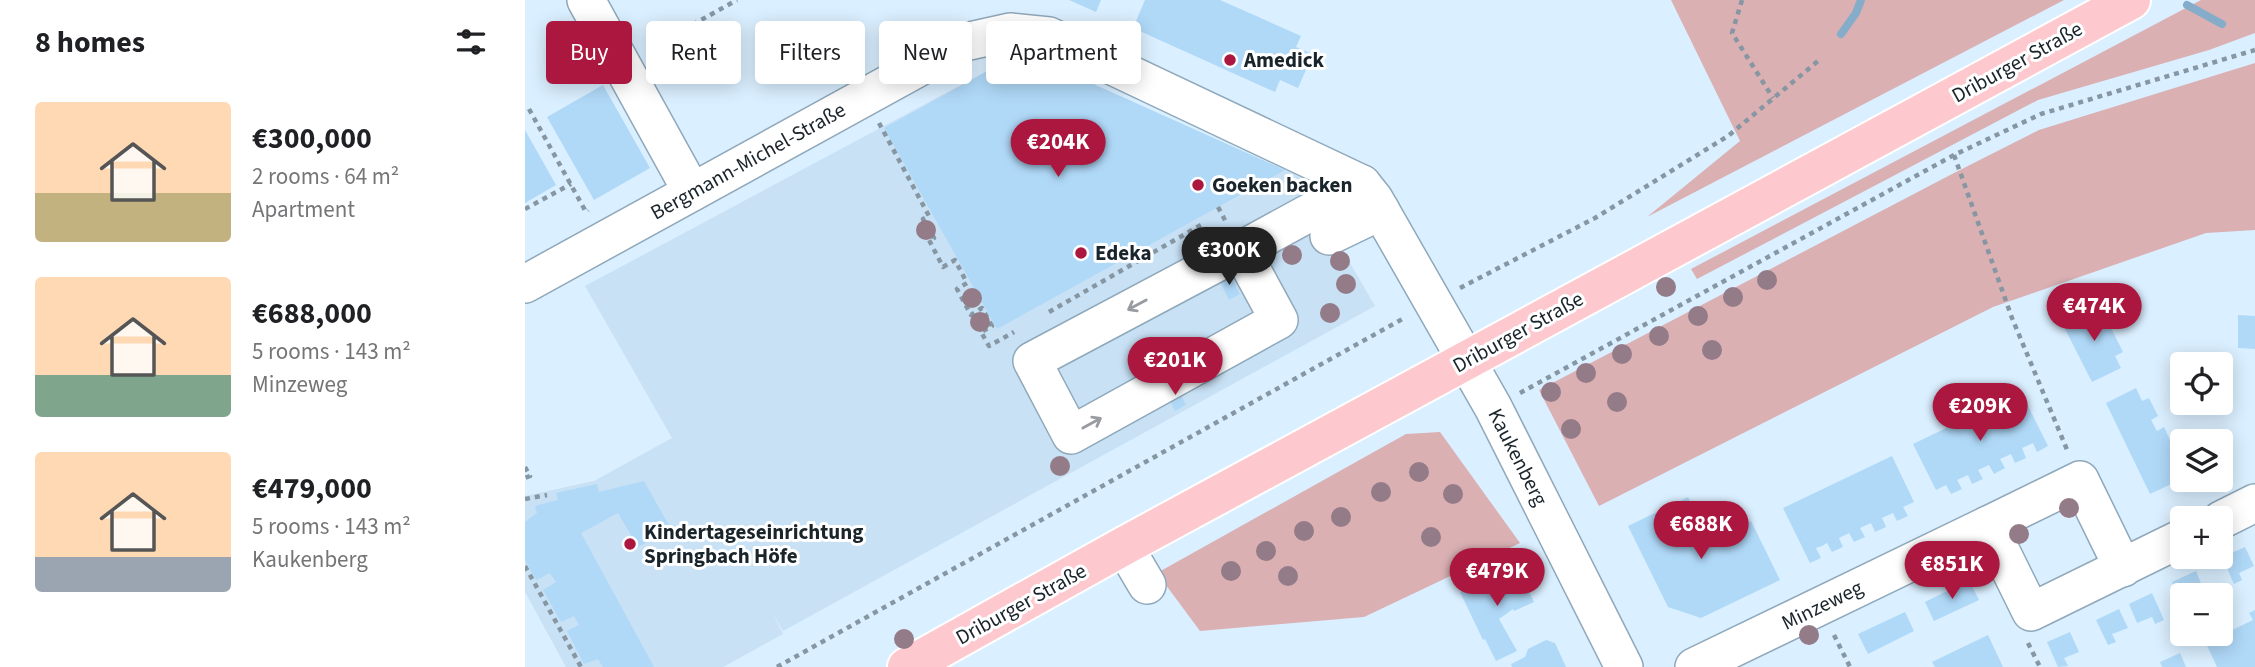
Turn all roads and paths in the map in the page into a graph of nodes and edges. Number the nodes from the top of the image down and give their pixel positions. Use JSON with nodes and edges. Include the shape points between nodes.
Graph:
{"nodes":[{"id":1,"x":586,"y":0,"type":"edge"},
{"id":2,"x":737,"y":0,"type":"edge"},
{"id":3,"x":1742,"y":0,"type":"edge"},
{"id":4,"x":2131,"y":0,"type":"edge"},
{"id":5,"x":598,"y":21,"type":"edge"},
{"id":6,"x":2255,"y":50,"type":"edge"},
{"id":7,"x":632,"y":59,"type":"edge"},
{"id":8,"x":1818,"y":61,"type":"dead end"},
{"id":9,"x":632,"y":83,"type":"edge"},
{"id":10,"x":865,"y":97,"type":"junction"},
{"id":11,"x":1773,"y":98,"type":"junction"},
{"id":12,"x":529,"y":109,"type":"dead end"},
{"id":13,"x":1954,"y":155,"type":"junction"},
{"id":14,"x":571,"y":184,"type":"junction"},
{"id":15,"x":692,"y":192,"type":"junction"},
{"id":16,"x":1371,"y":197,"type":"junction"},
{"id":17,"x":525,"y":209,"type":"edge"},
{"id":18,"x":586,"y":212,"type":"dead end"},
{"id":19,"x":1233,"y":236,"type":"junction"},
{"id":20,"x":1329,"y":236,"type":"dead end"},
{"id":21,"x":525,"y":284,"type":"edge"},
{"id":22,"x":1432,"y":303,"type":"junction"},
{"id":23,"x":1040,"y":318,"type":"dead end"},
{"id":24,"x":1002,"y":339,"type":"dead end"},
{"id":25,"x":1467,"y":360,"type":"junction"},
{"id":26,"x":1493,"y":407,"type":"junction"},
{"id":27,"x":525,"y":467,"type":"edge"},
{"id":28,"x":525,"y":478,"type":"edge"},
{"id":29,"x":2080,"y":480,"type":"junction"},
{"id":30,"x":547,"y":495,"type":"dead end"},
{"id":31,"x":525,"y":499,"type":"edge"},
{"id":32,"x":2255,"y":503,"type":"edge"},
{"id":33,"x":2233,"y":514,"type":"edge"},
{"id":34,"x":1988,"y":525,"type":"junction"},
{"id":35,"x":2170,"y":544,"type":"edge"},
{"id":36,"x":1124,"y":547,"type":"junction"},
{"id":37,"x":525,"y":566,"type":"edge"},
{"id":38,"x":2123,"y":568,"type":"junction"},
{"id":39,"x":1147,"y":585,"type":"dead end"},
{"id":40,"x":581,"y":667,"type":"edge"},
{"id":41,"x":777,"y":667,"type":"edge"},
{"id":42,"x":907,"y":667,"type":"edge"},
{"id":43,"x":1624,"y":667,"type":"edge"},
{"id":44,"x":1694,"y":667,"type":"edge"}],
"edges":[{"from":1,"to":5,"type":"street"},
{"from":2,"to":7,"type":"path"},
{"from":3,"to":11,"type":"path","via":[[1731,33]]},
{"from":4,"to":25,"type":"main road","name":"Driburger Straße"},
{"from":6,"to":13,"type":"path","via":[[2041,114]]},
{"from":8,"to":11,"type":"path"},
{"from":9,"to":15,"type":"street"},
{"from":10,"to":15,"type":"street","name":"Bergmann-Michel-Straße"},
{"from":10,"to":16,"type":"street","name":"Bergmann-Michel-Straße","via":[[965,42],[1010,33],[1049,36]]},
{"from":10,"to":24,"type":"path","via":[[929,216],[923,219],[943,267],[955,260],[967,283],[957,289],[971,315],[982,308],[992,326],[981,332],[989,346]]},
{"from":11,"to":22,"type":"path","via":[[1728,136],[1595,218]]},
{"from":12,"to":14,"type":"path"},
{"from":13,"to":26,"type":"path"},
{"from":13,"to":29,"type":"path","via":[[2012,318]]},
{"from":14,"to":17,"type":"path"},
{"from":14,"to":18,"type":"path"},
{"from":15,"to":21,"type":"street","name":"Bergmann-Michel-Straße"},
{"from":16,"to":19,"type":"street"},
{"from":16,"to":20,"type":"street"},
{"from":16,"to":22,"type":"street"},
{"from":19,"to":19,"type":"street","one_way":true,"via":[[1032,361],[1071,435],[1279,320]]},
{"from":19,"to":23,"type":"path","via":[[1207,231],[1201,225]]},
{"from":22,"to":25,"type":"street"},
{"from":22,"to":41,"type":"path"},
{"from":25,"to":26,"type":"street","name":"Kaukenberg"},
{"from":25,"to":36,"type":"main road","name":"Driburger Straße"},
{"from":26,"to":43,"type":"street","name":"Kaukenberg"},
{"from":27,"to":28,"type":"path","via":[[530,476]]},
{"from":29,"to":34,"type":"street","name":"Minzeweg"},
{"from":29,"to":38,"type":"street"},
{"from":30,"to":31,"type":"path"},
{"from":32,"to":33,"type":"street"},
{"from":34,"to":38,"type":"street","via":[[2031,612]]},
{"from":34,"to":44,"type":"street","name":"Minzeweg"},
{"from":35,"to":38,"type":"street"},
{"from":36,"to":39,"type":"street"},
{"from":36,"to":42,"type":"main road","name":"Driburger Straße"},
{"from":37,"to":40,"type":"path"}]}
